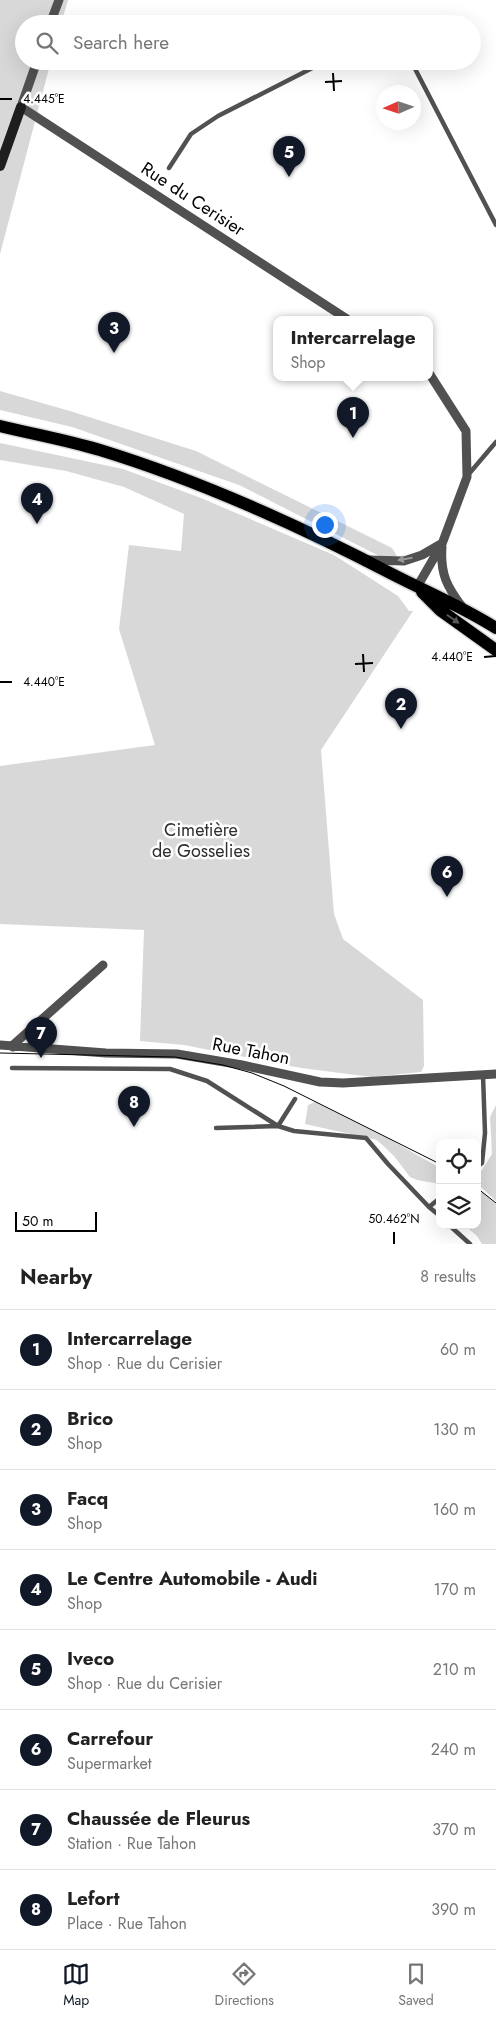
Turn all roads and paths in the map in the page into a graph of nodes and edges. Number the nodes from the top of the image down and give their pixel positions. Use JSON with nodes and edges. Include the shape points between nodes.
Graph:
{"nodes":[{"id":1,"x":59,"y":0,"type":"edge"},
{"id":2,"x":53,"y":15,"type":"edge"},
{"id":3,"x":34,"y":70,"type":"edge"},
{"id":4,"x":308,"y":70,"type":"edge"},
{"id":5,"x":416,"y":70,"type":"edge"},
{"id":6,"x":21,"y":107,"type":"junction"},
{"id":7,"x":0,"y":166,"type":"edge"},
{"id":8,"x":169,"y":168,"type":"dead end"},
{"id":9,"x":496,"y":225,"type":"edge"},
{"id":10,"x":342,"y":316,"type":"edge"},
{"id":11,"x":433,"y":379,"type":"edge"},
{"id":12,"x":0,"y":426,"type":"edge"},
{"id":13,"x":496,"y":442,"type":"edge"},
{"id":14,"x":467,"y":476,"type":"junction"},
{"id":15,"x":442,"y":544,"type":"junction"},
{"id":16,"x":366,"y":560,"type":"junction"},
{"id":17,"x":416,"y":587,"type":"junction"},
{"id":18,"x":464,"y":608,"type":"junction"},
{"id":19,"x":496,"y":628,"type":"edge"},
{"id":20,"x":496,"y":650,"type":"edge"},
{"id":21,"x":103,"y":965,"type":"dead end"},
{"id":22,"x":0,"y":1046,"type":"edge"},
{"id":23,"x":13,"y":1047,"type":"junction"},
{"id":24,"x":12,"y":1068,"type":"dead end"},
{"id":25,"x":496,"y":1074,"type":"edge"},
{"id":26,"x":483,"y":1075,"type":"junction"},
{"id":27,"x":296,"y":1099,"type":"dead end"},
{"id":28,"x":278,"y":1126,"type":"junction"},
{"id":29,"x":216,"y":1128,"type":"dead end"},
{"id":30,"x":481,"y":1164,"type":"edge"},
{"id":31,"x":436,"y":1202,"type":"edge"},
{"id":32,"x":430,"y":1207,"type":"junction"},
{"id":33,"x":436,"y":1212,"type":"edge"},
{"id":34,"x":453,"y":1229,"type":"edge"},
{"id":35,"x":470,"y":1244,"type":"edge"}],
"edges":[{"from":1,"to":2,"type":"street"},
{"from":3,"to":6,"type":"street"},
{"from":4,"to":8,"type":"lane","via":[[218,116],[191,134]]},
{"from":5,"to":9,"type":"lane"},
{"from":6,"to":7,"type":"main road"},
{"from":6,"to":10,"type":"street","name":"Rue du Cerisier"},
{"from":11,"to":14,"type":"street","via":[[466,431]]},
{"from":12,"to":16,"type":"main road","via":[[99,450],[205,486]]},
{"from":13,"to":14,"type":"lane"},
{"from":14,"to":15,"type":"street"},
{"from":15,"to":16,"type":"street","one_way":true,"via":[[404,561]]},
{"from":15,"to":17,"type":"street"},
{"from":15,"to":18,"type":"street","via":[[443,573],[450,591]]},
{"from":16,"to":17,"type":"main road"},
{"from":17,"to":18,"type":"main road"},
{"from":17,"to":20,"type":"main road","one_way":true,"via":[[440,610]]},
{"from":18,"to":19,"type":"main road"},
{"from":21,"to":23,"type":"street"},
{"from":22,"to":23,"type":"street","name":"Rue Tahon"},
{"from":23,"to":26,"type":"street","name":"Rue Tahon","via":[[177,1054],[335,1083]]},
{"from":24,"to":28,"type":"lane","via":[[170,1069],[207,1081]]},
{"from":25,"to":26,"type":"street","name":"Rue Tahon"},
{"from":26,"to":30,"type":"lane","via":[[485,1133]]},
{"from":27,"to":28,"type":"lane"},
{"from":28,"to":29,"type":"lane"},
{"from":28,"to":32,"type":"lane","via":[[294,1131],[366,1138]]},
{"from":31,"to":32,"type":"lane"},
{"from":32,"to":33,"type":"lane"},
{"from":34,"to":35,"type":"lane"}]}
